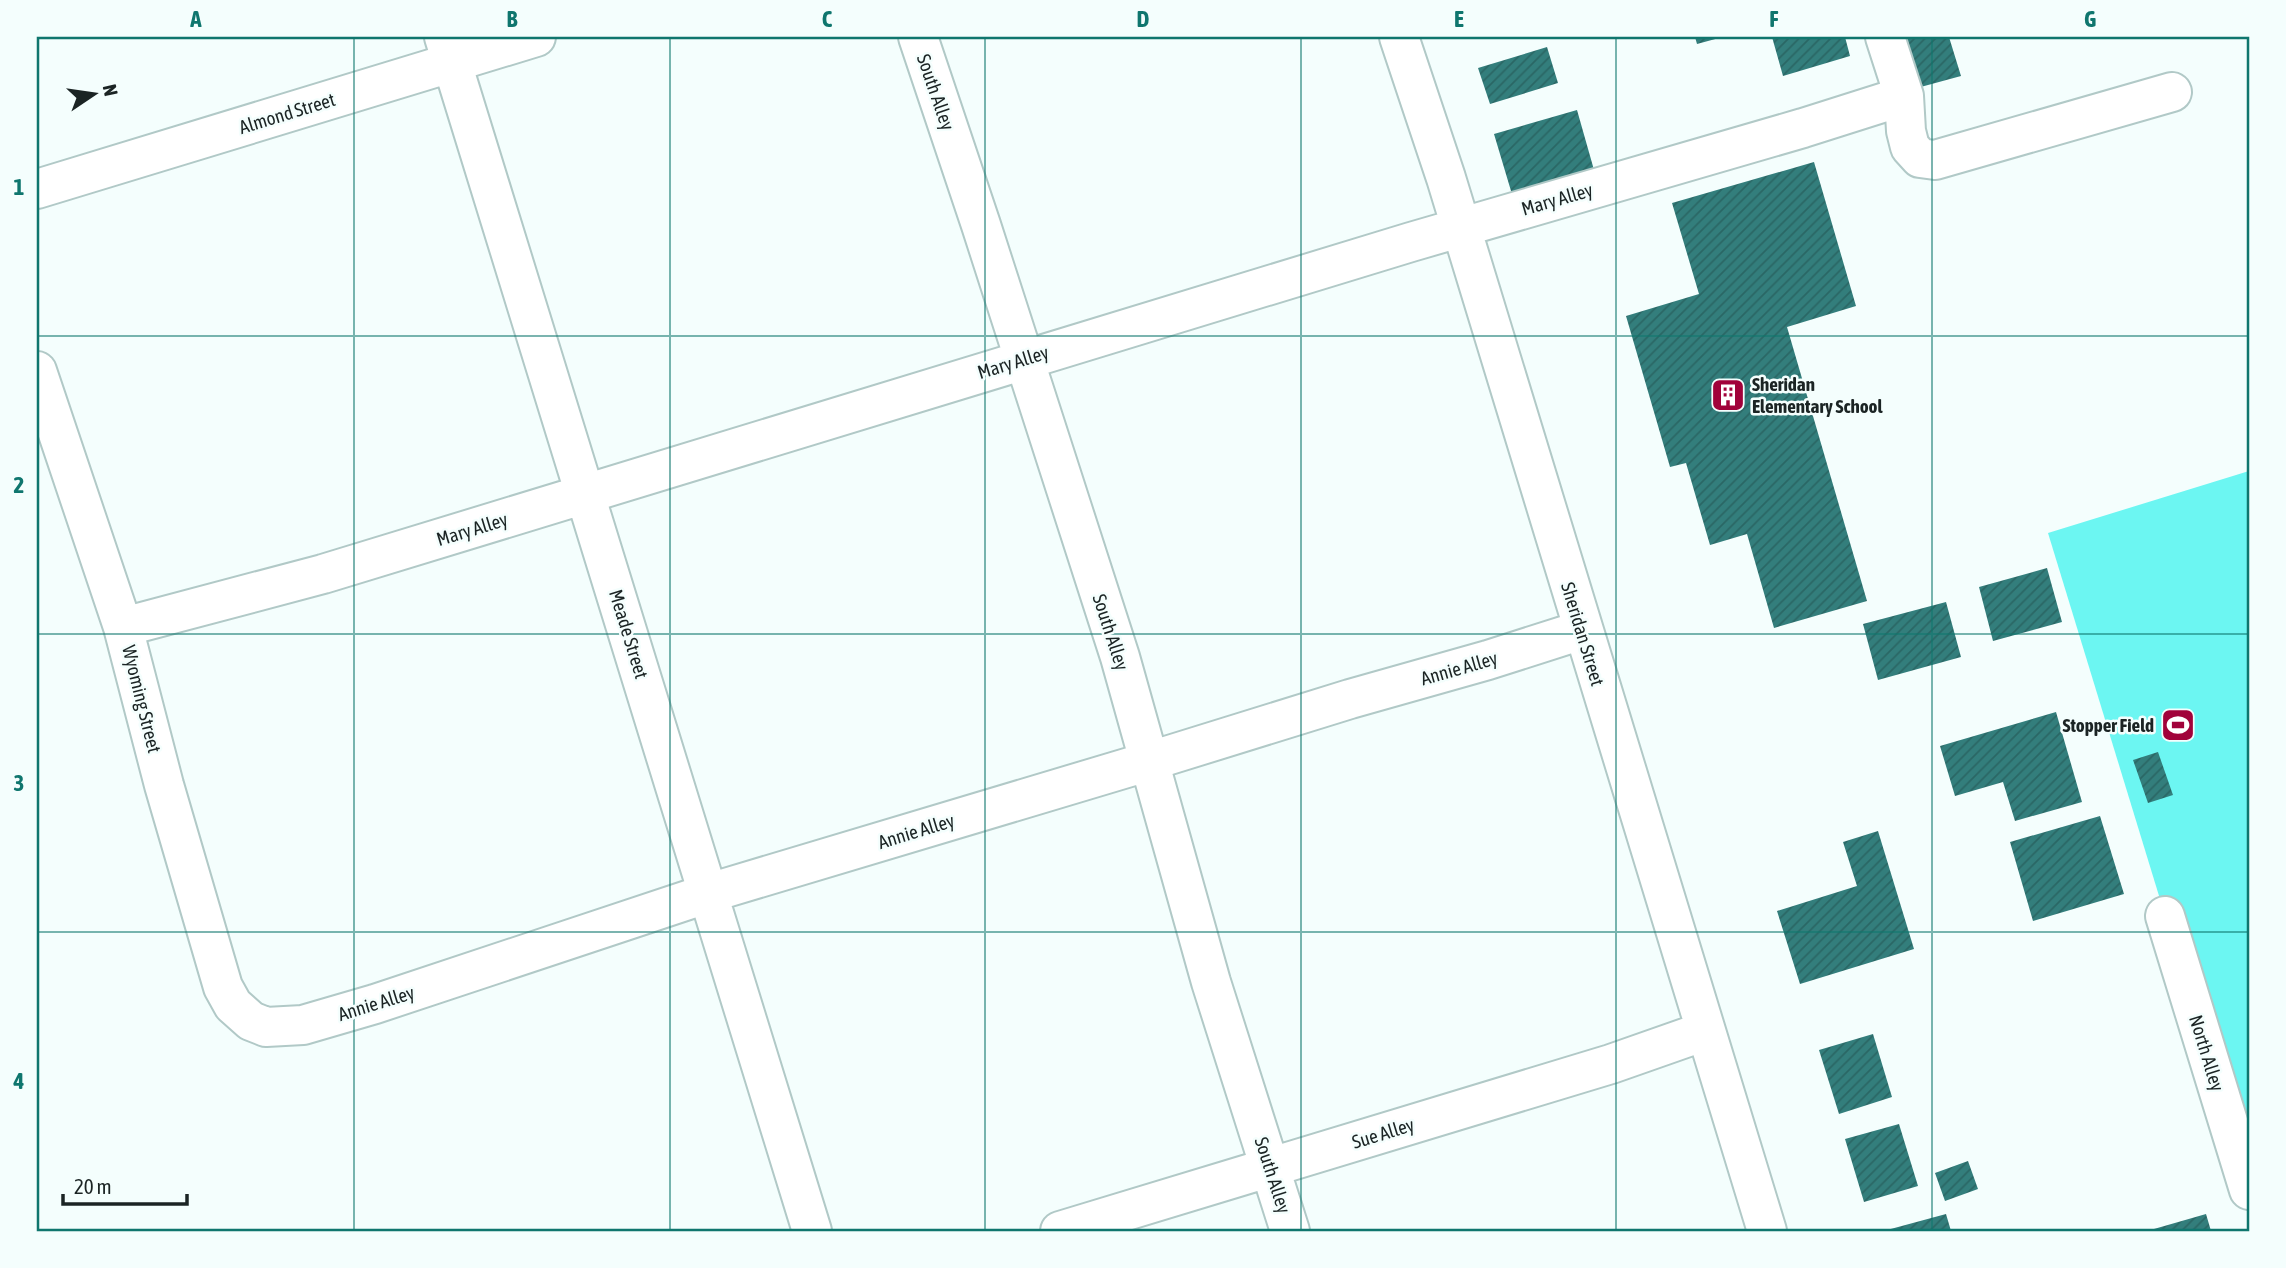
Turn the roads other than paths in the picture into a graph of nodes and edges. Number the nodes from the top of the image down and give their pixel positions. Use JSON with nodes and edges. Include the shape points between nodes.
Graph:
{"nodes":[{"id":1,"x":536,"y":37,"type":"edge"},
{"id":2,"x":918,"y":37,"type":"edge"},
{"id":3,"x":1399,"y":37,"type":"edge"},
{"id":4,"x":1885,"y":37,"type":"edge"},
{"id":5,"x":448,"y":50,"type":"edge"},
{"id":6,"x":2172,"y":92,"type":"dead end"},
{"id":7,"x":1904,"y":96,"type":"junction"},
{"id":8,"x":37,"y":189,"type":"edge"},
{"id":9,"x":1460,"y":227,"type":"junction"},
{"id":10,"x":1023,"y":359,"type":"junction"},
{"id":11,"x":37,"y":371,"type":"edge"},
{"id":12,"x":586,"y":494,"type":"junction"},
{"id":13,"x":123,"y":627,"type":"junction"},
{"id":14,"x":1582,"y":629,"type":"junction"},
{"id":15,"x":1150,"y":761,"type":"junction"},
{"id":16,"x":709,"y":892,"type":"junction"},
{"id":17,"x":2165,"y":916,"type":"dead end"},
{"id":18,"x":251,"y":1021,"type":"joint"},
{"id":19,"x":1705,"y":1031,"type":"junction"},
{"id":20,"x":1270,"y":1168,"type":"junction"},
{"id":21,"x":2249,"y":1190,"type":"edge"},
{"id":22,"x":812,"y":1231,"type":"edge"},
{"id":23,"x":1060,"y":1231,"type":"edge"},
{"id":24,"x":1290,"y":1231,"type":"edge"},
{"id":25,"x":1767,"y":1231,"type":"edge"}],
"edges":[{"from":1,"to":5,"type":"street","name":"Almond Street"},
{"from":2,"to":10,"type":"street","name":"South Alley"},
{"from":3,"to":9,"type":"street","name":"Sheridan Street"},
{"from":4,"to":7,"type":"street"},
{"from":5,"to":8,"type":"street","name":"Almond Street"},
{"from":5,"to":12,"type":"street","name":"Meade Street"},
{"from":6,"to":7,"type":"street","via":[[1935,160],[1920,158],[1910,147]]},
{"from":7,"to":9,"type":"street","name":"Mary Alley"},
{"from":9,"to":10,"type":"street","name":"Mary Alley"},
{"from":9,"to":14,"type":"street","name":"Sheridan Street"},
{"from":10,"to":12,"type":"street","name":"Mary Alley"},
{"from":10,"to":15,"type":"street","name":"South Alley"},
{"from":11,"to":13,"type":"street","name":"Wyoming Street"},
{"from":12,"to":13,"type":"street","name":"Mary Alley","via":[[323,574]]},
{"from":12,"to":16,"type":"street","name":"Meade Street"},
{"from":13,"to":18,"type":"street","name":"Wyoming Street","via":[[223,987]]},
{"from":14,"to":15,"type":"street","name":"Annie Alley"},
{"from":14,"to":19,"type":"street","name":"Sheridan Street"},
{"from":15,"to":16,"type":"street","name":"Annie Alley"},
{"from":15,"to":20,"type":"street","name":"South Alley","via":[[1211,982]]},
{"from":16,"to":18,"type":"street","name":"Annie Alley","via":[[303,1025],[266,1027]]},
{"from":16,"to":22,"type":"street","name":"Meade Street"},
{"from":17,"to":21,"type":"street","name":"North Alley"},
{"from":19,"to":20,"type":"street","name":"Sue Alley"},
{"from":19,"to":25,"type":"street","name":"Sheridan Street"},
{"from":20,"to":23,"type":"street","name":"Sue Alley"},
{"from":20,"to":24,"type":"street","name":"South Alley"}]}
